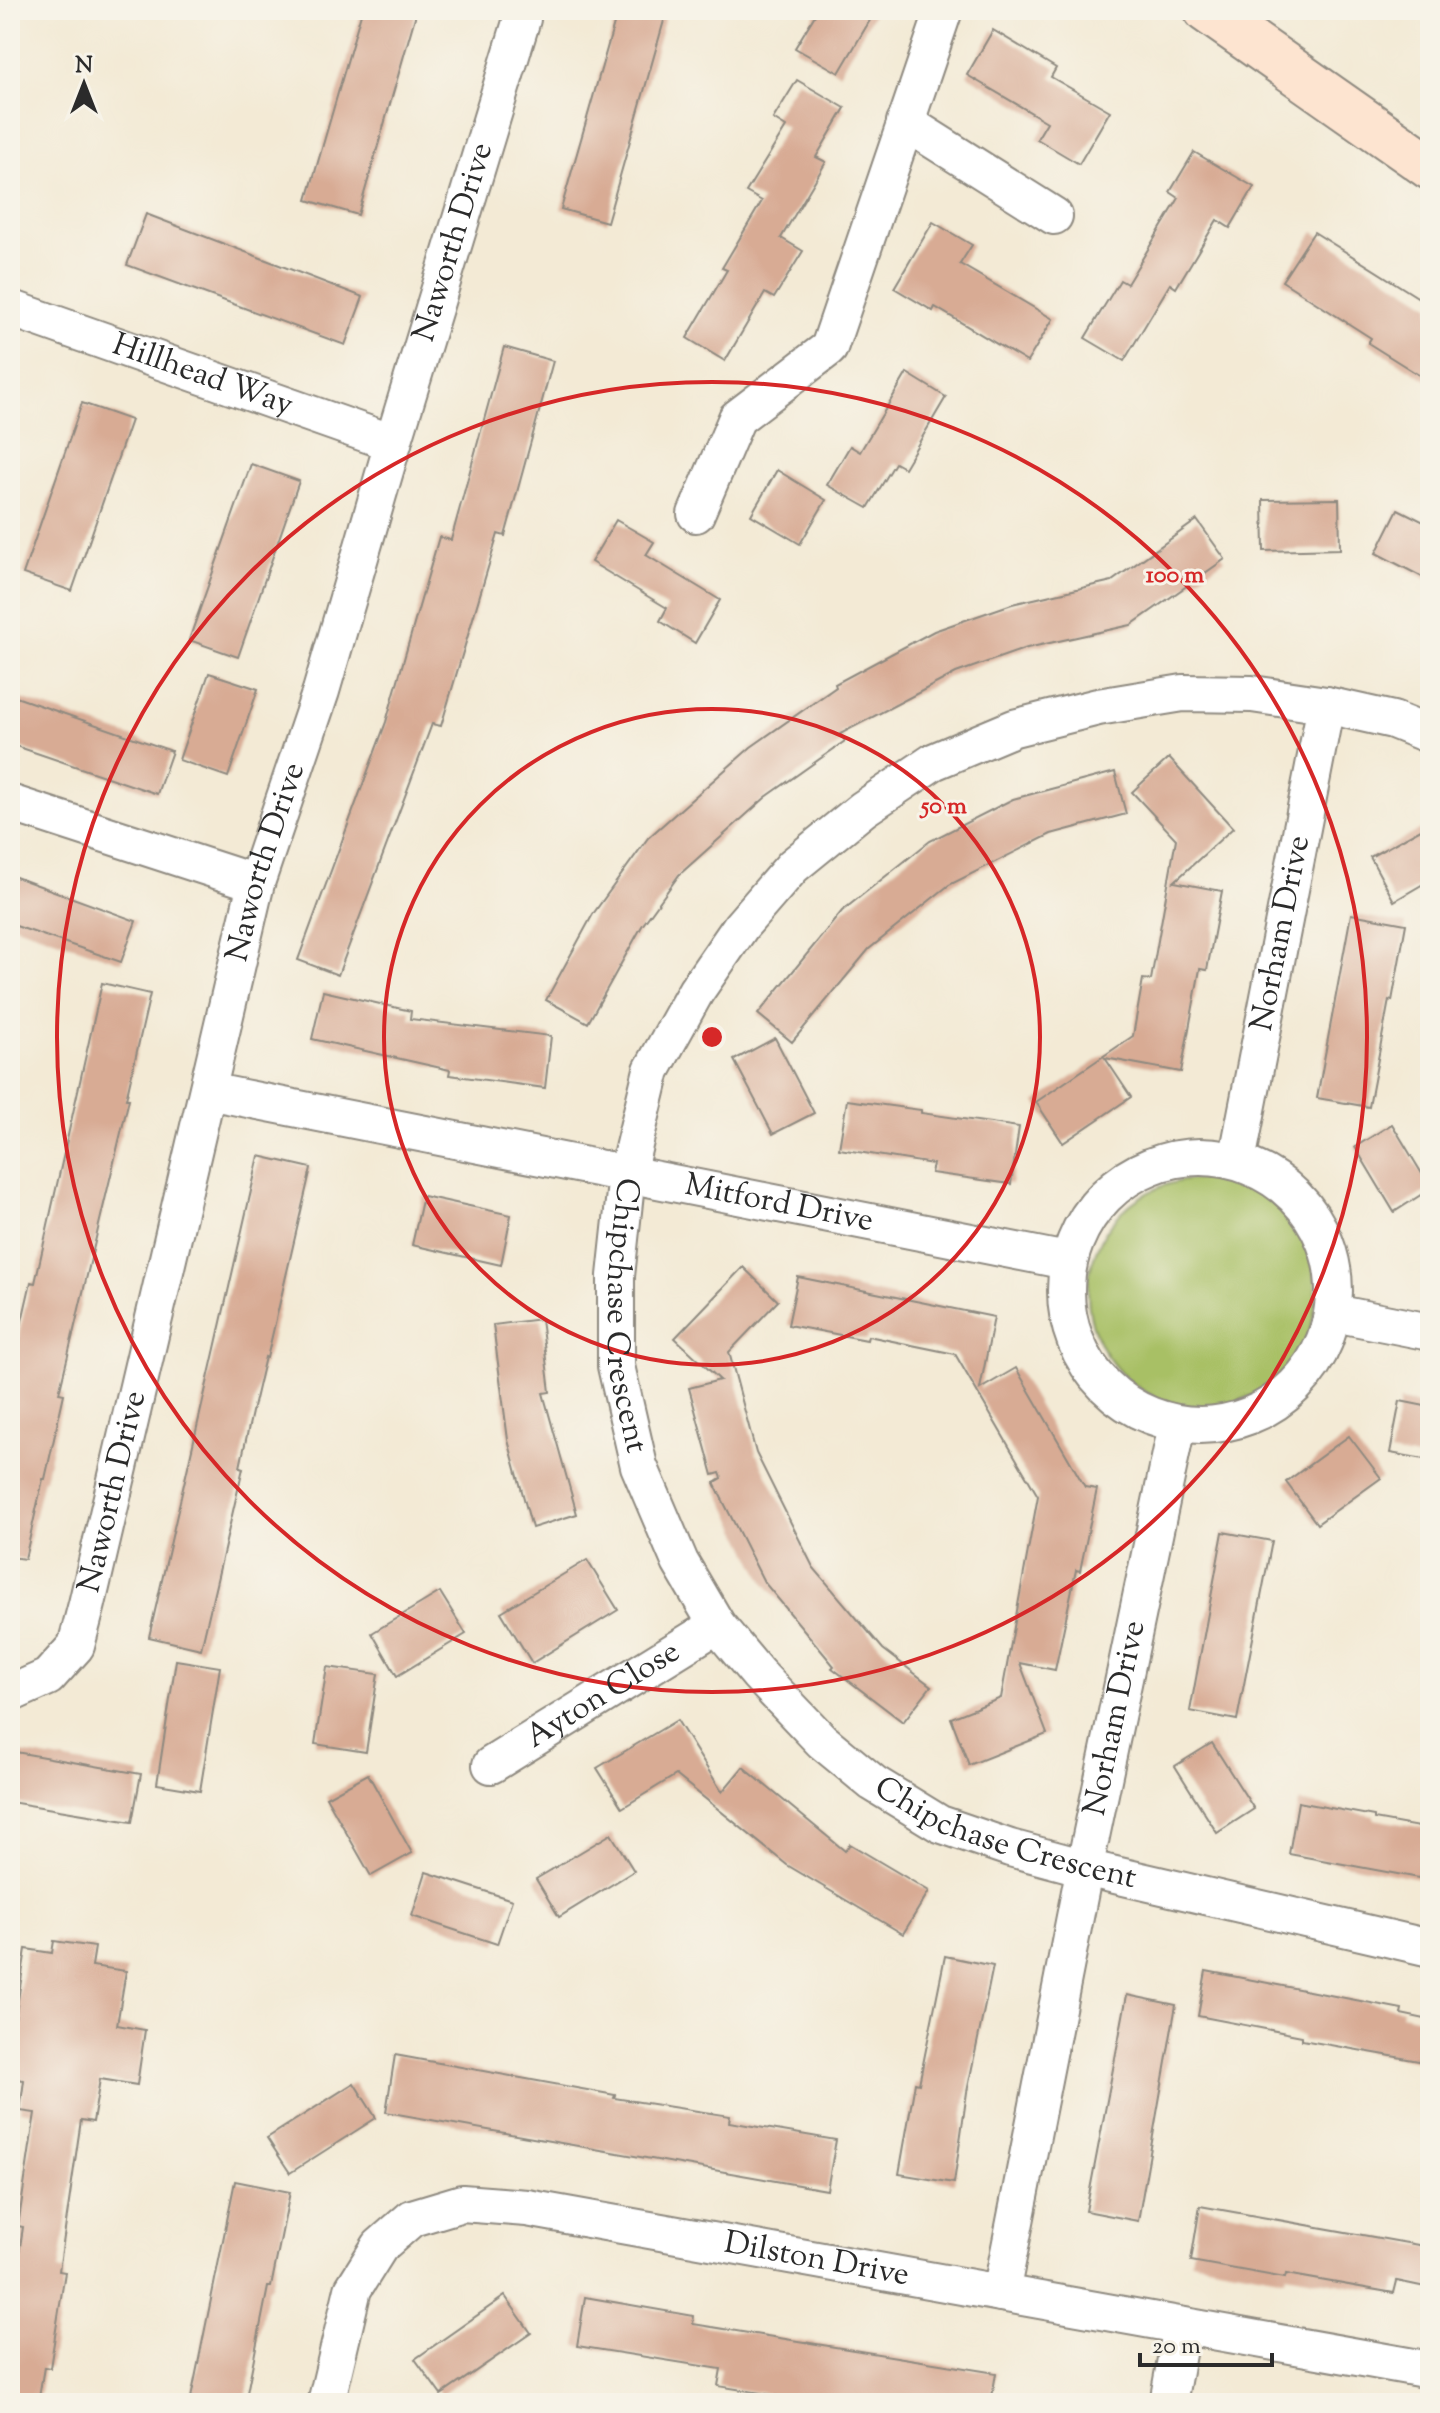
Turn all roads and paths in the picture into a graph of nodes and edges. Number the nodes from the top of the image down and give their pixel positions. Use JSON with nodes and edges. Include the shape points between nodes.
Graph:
{"nodes":[{"id":1,"x":521,"y":10,"type":"edge"},
{"id":2,"x":944,"y":10,"type":"edge"},
{"id":3,"x":1206,"y":10,"type":"edge"},
{"id":4,"x":905,"y":122,"type":"junction"},
{"id":5,"x":1430,"y":167,"type":"edge"},
{"id":6,"x":1054,"y":216,"type":"dead end"},
{"id":7,"x":10,"y":308,"type":"edge"},
{"id":8,"x":393,"y":443,"type":"junction"},
{"id":9,"x":696,"y":514,"type":"dead end"},
{"id":10,"x":1326,"y":705,"type":"junction"},
{"id":11,"x":1430,"y":735,"type":"edge"},
{"id":12,"x":10,"y":803,"type":"edge"},
{"id":13,"x":256,"y":883,"type":"junction"},
{"id":14,"x":208,"y":1091,"type":"junction"},
{"id":15,"x":1237,"y":1161,"type":"junction"},
{"id":16,"x":627,"y":1174,"type":"junction"},
{"id":17,"x":1067,"y":1261,"type":"junction"},
{"id":18,"x":1334,"y":1313,"type":"junction"},
{"id":19,"x":1430,"y":1332,"type":"edge"},
{"id":20,"x":1177,"y":1425,"type":"junction"},
{"id":21,"x":717,"y":1625,"type":"junction"},
{"id":22,"x":10,"y":1694,"type":"edge"},
{"id":23,"x":491,"y":1765,"type":"dead end"},
{"id":24,"x":1085,"y":1868,"type":"junction"},
{"id":25,"x":1430,"y":1948,"type":"edge"},
{"id":26,"x":1001,"y":2293,"type":"junction"},
{"id":27,"x":1182,"y":2326,"type":"junction"},
{"id":28,"x":1430,"y":2370,"type":"edge"},
{"id":29,"x":326,"y":2403,"type":"edge"},
{"id":30,"x":1168,"y":2403,"type":"edge"}],
"edges":[{"from":1,"to":8,"type":"street","name":"Naworth Drive"},
{"from":2,"to":4,"type":"street"},
{"from":3,"to":5,"type":"main road"},
{"from":4,"to":6,"type":"street"},
{"from":4,"to":9,"type":"street","via":[[829,348],[737,418]]},
{"from":7,"to":8,"type":"street","name":"Hillhead Way"},
{"from":8,"to":13,"type":"street","name":"Naworth Drive","via":[[321,691]]},
{"from":10,"to":11,"type":"street","name":"Chipchase Crescent","via":[[1393,720]]},
{"from":10,"to":15,"type":"street","name":"Norham Drive"},
{"from":10,"to":16,"type":"street","name":"Chipchase Crescent","via":[[1252,694],[1183,693],[1014,728],[933,762],[863,809],[793,866],[741,926],[696,991],[652,1070]]},
{"from":12,"to":13,"type":"street"},
{"from":13,"to":14,"type":"street","name":"Naworth Drive"},
{"from":14,"to":16,"type":"street","name":"Mitford Drive"},
{"from":14,"to":22,"type":"street","name":"Naworth Drive","via":[[76,1646],[48,1677]]},
{"from":15,"to":17,"type":"street","via":[[1182,1157],[1129,1175],[1088,1213]]},
{"from":15,"to":18,"type":"street","via":[[1273,1177],[1303,1203],[1324,1236],[1334,1273]]},
{"from":16,"to":17,"type":"street","name":"Mitford Drive"},
{"from":16,"to":21,"type":"street","name":"Chipchase Crescent","via":[[616,1276],[616,1366],[639,1466],[680,1562]]},
{"from":17,"to":20,"type":"street","via":[[1066,1318],[1087,1369],[1126,1406]]},
{"from":18,"to":19,"type":"street"},
{"from":18,"to":20,"type":"street","via":[[1316,1363],[1279,1401],[1230,1424]]},
{"from":20,"to":24,"type":"street","name":"Norham Drive"},
{"from":21,"to":23,"type":"street","name":"Ayton Close"},
{"from":21,"to":24,"type":"street","name":"Chipchase Crescent","via":[[822,1741],[873,1783],[940,1824]]},
{"from":24,"to":25,"type":"street","name":"Chipchase Crescent"},
{"from":24,"to":26,"type":"street","name":"Norham Drive"},
{"from":26,"to":27,"type":"street","name":"Dilston Drive"},
{"from":26,"to":29,"type":"street","name":"Dilston Drive","via":[[527,2208],[462,2203],[412,2218],[380,2246],[353,2289]]},
{"from":27,"to":28,"type":"street","name":"Dilston Drive"},
{"from":27,"to":30,"type":"street"}]}
